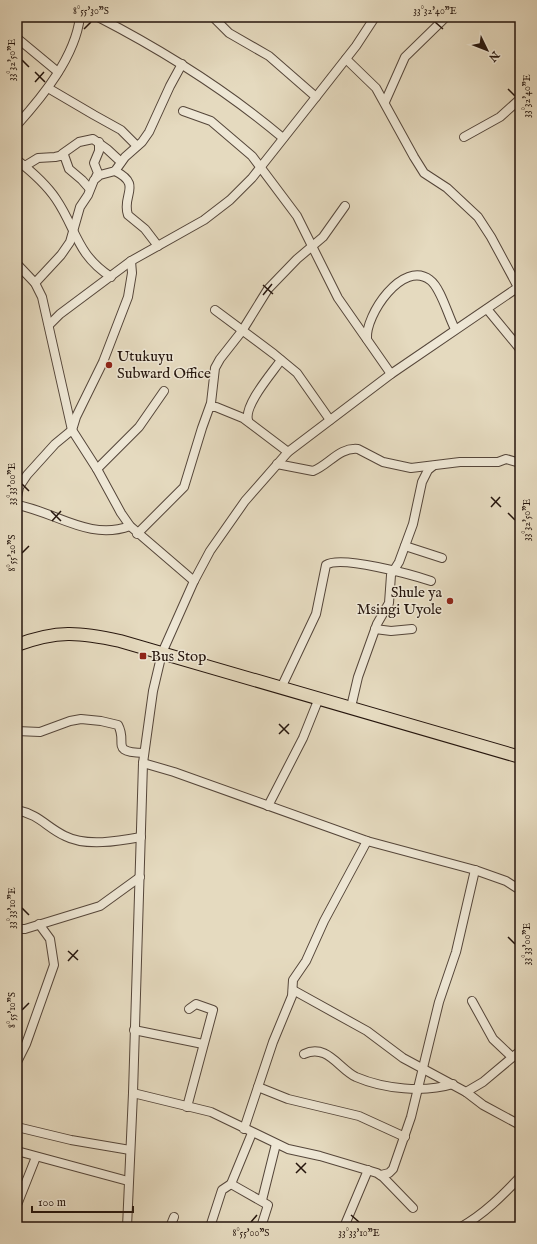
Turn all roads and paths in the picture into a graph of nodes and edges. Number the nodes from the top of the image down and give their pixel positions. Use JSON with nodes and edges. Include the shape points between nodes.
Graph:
{"nodes":[{"id":1,"x":80,"y":17,"type":"edge"},
{"id":2,"x":98,"y":17,"type":"edge"},
{"id":3,"x":213,"y":17,"type":"edge"},
{"id":4,"x":375,"y":17,"type":"edge"},
{"id":5,"x":446,"y":17,"type":"edge"},
{"id":6,"x":17,"y":38,"type":"edge"},
{"id":7,"x":346,"y":59,"type":"junction"},
{"id":8,"x":182,"y":64,"type":"junction"},
{"id":9,"x":58,"y":72,"type":"junction"},
{"id":10,"x":48,"y":88,"type":"junction"},
{"id":11,"x":316,"y":98,"type":"junction"},
{"id":12,"x":520,"y":99,"type":"edge"},
{"id":13,"x":385,"y":102,"type":"junction"},
{"id":14,"x":183,"y":111,"type":"dead end"},
{"id":15,"x":17,"y":125,"type":"edge"},
{"id":16,"x":464,"y":137,"type":"dead end"},
{"id":17,"x":283,"y":138,"type":"junction"},
{"id":18,"x":99,"y":142,"type":"junction"},
{"id":19,"x":137,"y":146,"type":"junction"},
{"id":20,"x":62,"y":154,"type":"junction"},
{"id":21,"x":17,"y":160,"type":"edge"},
{"id":22,"x":120,"y":162,"type":"junction"},
{"id":23,"x":25,"y":166,"type":"junction"},
{"id":24,"x":260,"y":168,"type":"junction"},
{"id":25,"x":115,"y":171,"type":"junction"},
{"id":26,"x":96,"y":177,"type":"junction"},
{"id":27,"x":89,"y":188,"type":"junction"},
{"id":28,"x":345,"y":206,"type":"dead end"},
{"id":29,"x":73,"y":234,"type":"junction"},
{"id":30,"x":158,"y":246,"type":"junction"},
{"id":31,"x":312,"y":246,"type":"junction"},
{"id":32,"x":131,"y":262,"type":"junction"},
{"id":33,"x":17,"y":263,"type":"edge"},
{"id":34,"x":111,"y":277,"type":"junction"},
{"id":35,"x":36,"y":283,"type":"junction"},
{"id":36,"x":519,"y":286,"type":"edge"},
{"id":37,"x":487,"y":309,"type":"junction"},
{"id":38,"x":216,"y":310,"type":"dead end"},
{"id":39,"x":49,"y":325,"type":"junction"},
{"id":40,"x":455,"y":329,"type":"junction"},
{"id":41,"x":242,"y":331,"type":"junction"},
{"id":42,"x":367,"y":340,"type":"junction"},
{"id":43,"x":520,"y":349,"type":"edge"},
{"id":44,"x":281,"y":360,"type":"junction"},
{"id":45,"x":391,"y":374,"type":"junction"},
{"id":46,"x":164,"y":391,"type":"dead end"},
{"id":47,"x":210,"y":407,"type":"junction"},
{"id":48,"x":248,"y":420,"type":"junction"},
{"id":49,"x":330,"y":420,"type":"junction"},
{"id":50,"x":72,"y":430,"type":"junction"},
{"id":51,"x":288,"y":452,"type":"junction"},
{"id":52,"x":520,"y":463,"type":"edge"},
{"id":53,"x":277,"y":464,"type":"junction"},
{"id":54,"x":433,"y":466,"type":"junction"},
{"id":55,"x":97,"y":469,"type":"junction"},
{"id":56,"x":17,"y":497,"type":"edge"},
{"id":57,"x":17,"y":505,"type":"edge"},
{"id":58,"x":130,"y":526,"type":"junction"},
{"id":59,"x":137,"y":534,"type":"junction"},
{"id":60,"x":405,"y":546,"type":"junction"},
{"id":61,"x":442,"y":558,"type":"dead end"},
{"id":62,"x":393,"y":570,"type":"junction"},
{"id":63,"x":194,"y":581,"type":"junction"},
{"id":64,"x":430,"y":581,"type":"dead end"},
{"id":65,"x":375,"y":629,"type":"junction"},
{"id":66,"x":412,"y":629,"type":"dead end"},
{"id":67,"x":17,"y":645,"type":"edge"},
{"id":68,"x":162,"y":653,"type":"junction"},
{"id":69,"x":281,"y":688,"type":"junction"},
{"id":70,"x":319,"y":698,"type":"junction"},
{"id":71,"x":350,"y":707,"type":"junction"},
{"id":72,"x":17,"y":731,"type":"edge"},
{"id":73,"x":144,"y":754,"type":"junction"},
{"id":74,"x":520,"y":757,"type":"edge"},
{"id":75,"x":143,"y":763,"type":"junction"},
{"id":76,"x":268,"y":806,"type":"junction"},
{"id":77,"x":17,"y":810,"type":"edge"},
{"id":78,"x":141,"y":837,"type":"junction"},
{"id":79,"x":367,"y":841,"type":"junction"},
{"id":80,"x":475,"y":870,"type":"junction"},
{"id":81,"x":140,"y":877,"type":"junction"},
{"id":82,"x":520,"y":890,"type":"edge"},
{"id":83,"x":39,"y":924,"type":"junction"},
{"id":84,"x":17,"y":929,"type":"edge"},
{"id":85,"x":293,"y":990,"type":"junction"},
{"id":86,"x":472,"y":1001,"type":"dead end"},
{"id":87,"x":189,"y":1009,"type":"dead end"},
{"id":88,"x":134,"y":1030,"type":"junction"},
{"id":89,"x":203,"y":1044,"type":"junction"},
{"id":90,"x":520,"y":1051,"type":"edge"},
{"id":91,"x":304,"y":1054,"type":"dead end"},
{"id":92,"x":512,"y":1057,"type":"junction"},
{"id":93,"x":17,"y":1062,"type":"edge"},
{"id":94,"x":424,"y":1067,"type":"junction"},
{"id":95,"x":452,"y":1084,"type":"junction"},
{"id":96,"x":258,"y":1087,"type":"junction"},
{"id":97,"x":419,"y":1089,"type":"junction"},
{"id":98,"x":466,"y":1092,"type":"junction"},
{"id":99,"x":133,"y":1093,"type":"junction"},
{"id":100,"x":187,"y":1107,"type":"junction"},
{"id":101,"x":520,"y":1124,"type":"edge"},
{"id":102,"x":17,"y":1127,"type":"edge"},
{"id":103,"x":248,"y":1131,"type":"junction"},
{"id":104,"x":405,"y":1136,"type":"junction"},
{"id":105,"x":276,"y":1144,"type":"junction"},
{"id":106,"x":130,"y":1150,"type":"junction"},
{"id":107,"x":17,"y":1151,"type":"edge"},
{"id":108,"x":36,"y":1156,"type":"junction"},
{"id":109,"x":368,"y":1170,"type":"junction"},
{"id":110,"x":381,"y":1175,"type":"junction"},
{"id":111,"x":520,"y":1177,"type":"edge"},
{"id":112,"x":128,"y":1180,"type":"junction"},
{"id":113,"x":232,"y":1184,"type":"junction"},
{"id":114,"x":262,"y":1200,"type":"junction"},
{"id":115,"x":17,"y":1205,"type":"edge"},
{"id":116,"x":414,"y":1208,"type":"dead end"},
{"id":117,"x":174,"y":1217,"type":"dead end"},
{"id":118,"x":128,"y":1226,"type":"edge"},
{"id":119,"x":170,"y":1227,"type":"edge"},
{"id":120,"x":210,"y":1227,"type":"edge"},
{"id":121,"x":261,"y":1227,"type":"edge"},
{"id":122,"x":344,"y":1227,"type":"edge"},
{"id":123,"x":461,"y":1227,"type":"edge"}],
"edges":[{"from":1,"to":9,"type":"street","via":[[73,42]]},
{"from":2,"to":8,"type":"street"},
{"from":3,"to":11,"type":"street","via":[[229,33],[269,56]]},
{"from":4,"to":7,"type":"street"},
{"from":5,"to":13,"type":"street","via":[[405,57]]},
{"from":6,"to":9,"type":"street"},
{"from":7,"to":11,"type":"street"},
{"from":7,"to":13,"type":"street","via":[[372,83]]},
{"from":8,"to":17,"type":"street","via":[[212,83]]},
{"from":8,"to":19,"type":"street","via":[[166,94],[154,125]]},
{"from":9,"to":10,"type":"street"},
{"from":10,"to":15,"type":"street"},
{"from":10,"to":19,"type":"street","via":[[121,130]]},
{"from":11,"to":17,"type":"street"},
{"from":12,"to":16,"type":"street","via":[[500,117]]},
{"from":13,"to":36,"type":"street","via":[[424,173],[447,188],[478,217]]},
{"from":14,"to":24,"type":"street","via":[[206,118],[218,126],[252,156]]},
{"from":17,"to":24,"type":"street"},
{"from":18,"to":20,"type":"street","via":[[88,138]]},
{"from":18,"to":22,"type":"street"},
{"from":18,"to":26,"type":"street","via":[[99,151],[94,163],[98,172]]},
{"from":19,"to":22,"type":"street"},
{"from":20,"to":23,"type":"street","via":[[38,158]]},
{"from":20,"to":27,"type":"street","via":[[66,157],[69,169]]},
{"from":21,"to":23,"type":"street"},
{"from":22,"to":25,"type":"street"},
{"from":23,"to":29,"type":"street","via":[[56,199]]},
{"from":24,"to":30,"type":"street","via":[[242,189],[218,210]]},
{"from":24,"to":31,"type":"street","via":[[297,216]]},
{"from":25,"to":26,"type":"street"},
{"from":25,"to":30,"type":"street","via":[[130,185],[126,204],[128,215],[145,229]]},
{"from":26,"to":27,"type":"street"},
{"from":27,"to":29,"type":"street","via":[[78,213]]},
{"from":28,"to":31,"type":"street","via":[[328,232]]},
{"from":29,"to":34,"type":"street","via":[[90,260]]},
{"from":29,"to":35,"type":"street","via":[[65,250]]},
{"from":30,"to":32,"type":"street"},
{"from":31,"to":41,"type":"street","via":[[268,288]]},
{"from":31,"to":42,"type":"street","via":[[336,294]]},
{"from":32,"to":34,"type":"street"},
{"from":32,"to":50,"type":"street","via":[[128,297],[100,369]]},
{"from":33,"to":35,"type":"street"},
{"from":34,"to":39,"type":"street"},
{"from":35,"to":39,"type":"street"},
{"from":36,"to":37,"type":"street"},
{"from":37,"to":40,"type":"street"},
{"from":37,"to":43,"type":"street"},
{"from":38,"to":41,"type":"street"},
{"from":39,"to":50,"type":"street"},
{"from":40,"to":42,"type":"street","via":[[435,285],[424,276],[414,275],[399,281],[387,293],[368,323]]},
{"from":40,"to":45,"type":"street"},
{"from":41,"to":44,"type":"street"},
{"from":41,"to":47,"type":"street","via":[[215,368]]},
{"from":42,"to":45,"type":"street"},
{"from":44,"to":48,"type":"street","via":[[251,404],[247,413]]},
{"from":44,"to":49,"type":"street","via":[[302,379]]},
{"from":45,"to":49,"type":"street"},
{"from":46,"to":55,"type":"street","via":[[139,426]]},
{"from":47,"to":48,"type":"street"},
{"from":47,"to":59,"type":"street","via":[[184,487]]},
{"from":48,"to":51,"type":"street"},
{"from":49,"to":51,"type":"street"},
{"from":50,"to":55,"type":"street"},
{"from":50,"to":56,"type":"street","via":[[55,444],[27,475]]},
{"from":51,"to":53,"type":"street"},
{"from":52,"to":54,"type":"street","via":[[506,460]]},
{"from":53,"to":54,"type":"street","via":[[313,471],[344,450],[352,448],[393,465],[417,468]]},
{"from":53,"to":63,"type":"street","via":[[225,529]]},
{"from":54,"to":60,"type":"street","via":[[422,482]]},
{"from":55,"to":58,"type":"street"},
{"from":57,"to":58,"type":"street","via":[[98,530],[116,531]]},
{"from":58,"to":59,"type":"street"},
{"from":59,"to":63,"type":"street"},
{"from":60,"to":61,"type":"street"},
{"from":60,"to":62,"type":"street"},
{"from":62,"to":64,"type":"street"},
{"from":62,"to":65,"type":"street","via":[[389,603]]},
{"from":62,"to":69,"type":"street","via":[[337,562],[326,565],[316,614]]},
{"from":63,"to":68,"type":"street"},
{"from":65,"to":66,"type":"street"},
{"from":65,"to":71,"type":"street"},
{"from":67,"to":68,"type":"highway","via":[[42,636],[74,633],[120,641]]},
{"from":68,"to":69,"type":"highway"},
{"from":68,"to":73,"type":"street","via":[[153,692]]},
{"from":69,"to":70,"type":"highway"},
{"from":70,"to":71,"type":"highway"},
{"from":70,"to":76,"type":"street","via":[[303,738]]},
{"from":71,"to":74,"type":"highway"},
{"from":72,"to":73,"type":"street","via":[[40,732],[76,719],[100,720],[118,725],[120,743],[124,750]]},
{"from":73,"to":75,"type":"street"},
{"from":75,"to":76,"type":"street"},
{"from":75,"to":78,"type":"street"},
{"from":76,"to":79,"type":"street"},
{"from":77,"to":78,"type":"street","via":[[37,817],[64,836],[73,839],[100,842]]},
{"from":78,"to":81,"type":"street"},
{"from":79,"to":80,"type":"street"},
{"from":79,"to":85,"type":"street","via":[[304,964],[293,980]]},
{"from":80,"to":82,"type":"street","via":[[506,881]]},
{"from":80,"to":94,"type":"street","via":[[456,952],[438,1002]]},
{"from":81,"to":83,"type":"street","via":[[100,906]]},
{"from":81,"to":88,"type":"street"},
{"from":83,"to":84,"type":"street"},
{"from":83,"to":93,"type":"street","via":[[50,939],[54,965]]},
{"from":85,"to":94,"type":"street","via":[[367,1031],[403,1058]]},
{"from":85,"to":96,"type":"street"},
{"from":86,"to":92,"type":"street","via":[[493,1039]]},
{"from":87,"to":89,"type":"street","via":[[196,1004],[213,1009]]},
{"from":88,"to":89,"type":"street"},
{"from":88,"to":99,"type":"street"},
{"from":89,"to":100,"type":"street"},
{"from":90,"to":92,"type":"street"},
{"from":91,"to":97,"type":"street","via":[[310,1051],[321,1053],[341,1064],[355,1076],[376,1084]]},
{"from":92,"to":98,"type":"street","via":[[483,1082]]},
{"from":94,"to":95,"type":"street"},
{"from":94,"to":97,"type":"street"},
{"from":95,"to":97,"type":"street","via":[[439,1088]]},
{"from":95,"to":98,"type":"street"},
{"from":96,"to":103,"type":"street"},
{"from":96,"to":104,"type":"street","via":[[288,1099],[359,1116]]},
{"from":97,"to":104,"type":"street"},
{"from":98,"to":101,"type":"street","via":[[483,1105]]},
{"from":99,"to":100,"type":"street"},
{"from":99,"to":106,"type":"street"},
{"from":100,"to":103,"type":"street","via":[[218,1114]]},
{"from":102,"to":106,"type":"street"},
{"from":103,"to":105,"type":"street"},
{"from":103,"to":113,"type":"street"},
{"from":104,"to":110,"type":"street","via":[[393,1169]]},
{"from":105,"to":109,"type":"street"},
{"from":105,"to":114,"type":"street"},
{"from":106,"to":112,"type":"street"},
{"from":107,"to":108,"type":"street"},
{"from":108,"to":112,"type":"street"},
{"from":108,"to":115,"type":"street"},
{"from":109,"to":110,"type":"street"},
{"from":109,"to":122,"type":"street"},
{"from":110,"to":116,"type":"street"},
{"from":111,"to":123,"type":"street","via":[[488,1208]]},
{"from":112,"to":118,"type":"street"},
{"from":113,"to":114,"type":"street"},
{"from":113,"to":120,"type":"street","via":[[222,1190]]},
{"from":114,"to":121,"type":"street","via":[[269,1206]]},
{"from":117,"to":119,"type":"street"}]}
